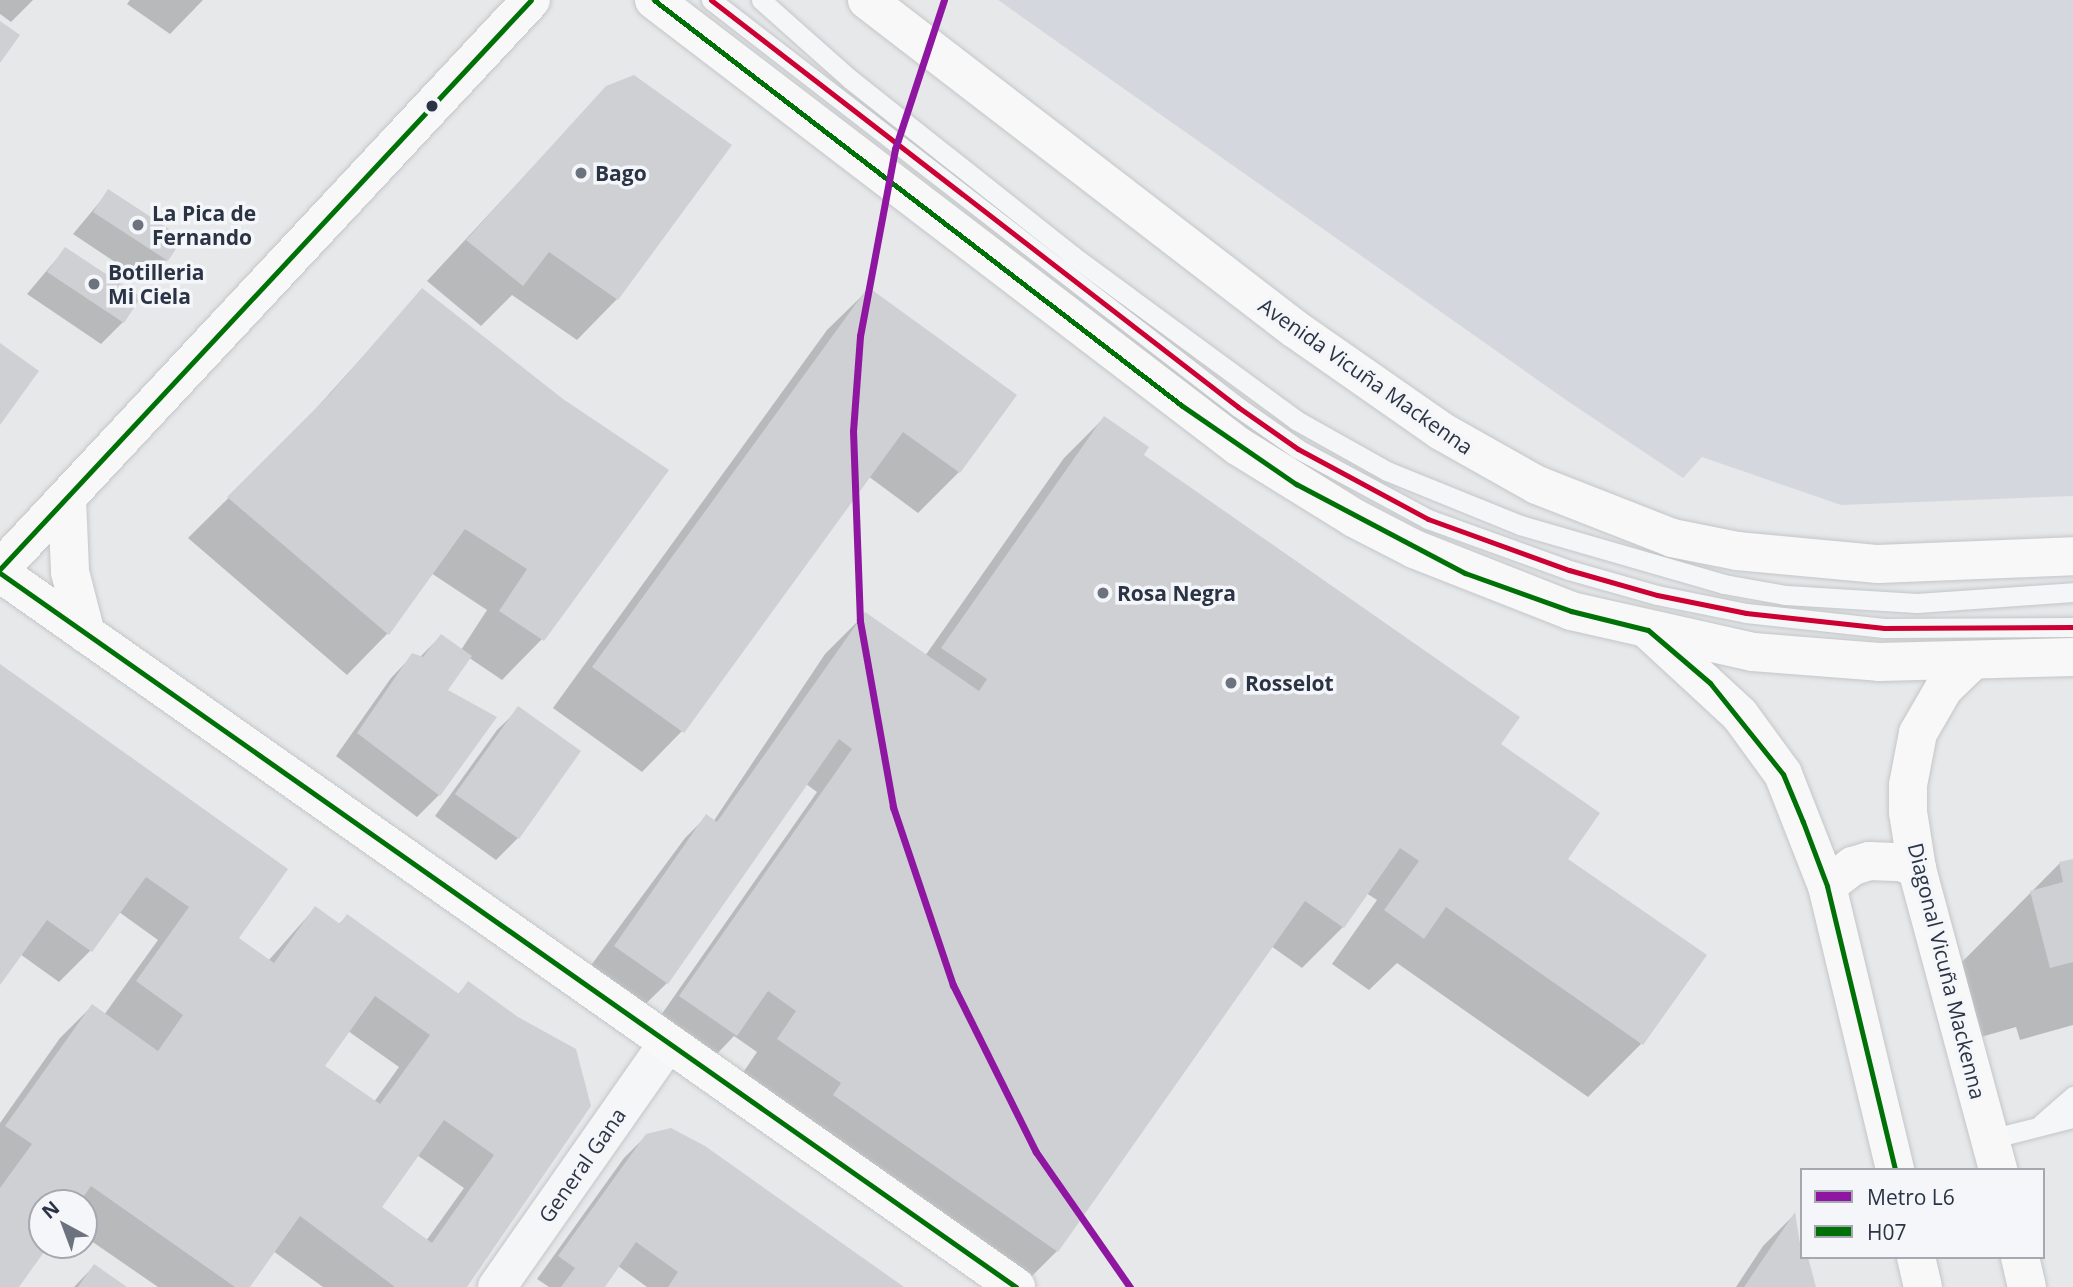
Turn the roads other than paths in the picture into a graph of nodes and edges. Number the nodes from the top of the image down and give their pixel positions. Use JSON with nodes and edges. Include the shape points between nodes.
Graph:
{"nodes":[{"id":1,"x":531,"y":0,"type":"edge"},
{"id":2,"x":654,"y":0,"type":"edge"},
{"id":3,"x":711,"y":0,"type":"edge"},
{"id":4,"x":761,"y":0,"type":"edge"},
{"id":5,"x":867,"y":0,"type":"edge"},
{"id":6,"x":67,"y":499,"type":"junction"},
{"id":7,"x":2073,"y":555,"type":"edge"},
{"id":8,"x":0,"y":571,"type":"edge"},
{"id":9,"x":2073,"y":592,"type":"edge"},
{"id":10,"x":2073,"y":626,"type":"edge"},
{"id":11,"x":1648,"y":630,"type":"junction"},
{"id":12,"x":86,"y":634,"type":"junction"},
{"id":13,"x":2073,"y":657,"type":"edge"},
{"id":14,"x":1970,"y":663,"type":"junction"},
{"id":15,"x":1917,"y":869,"type":"junction"},
{"id":16,"x":1827,"y":886,"type":"junction"},
{"id":17,"x":667,"y":1044,"type":"junction"},
{"id":18,"x":2073,"y":1096,"type":"edge"},
{"id":19,"x":2073,"y":1118,"type":"edge"},
{"id":20,"x":2041,"y":1124,"type":"junction"},
{"id":21,"x":1994,"y":1154,"type":"edge"},
{"id":22,"x":1895,"y":1168,"type":"edge"},
{"id":23,"x":1916,"y":1259,"type":"edge"},
{"id":24,"x":2020,"y":1259,"type":"edge"},
{"id":25,"x":497,"y":1287,"type":"edge"},
{"id":26,"x":1016,"y":1287,"type":"edge"},
{"id":27,"x":1923,"y":1287,"type":"edge"},
{"id":28,"x":2027,"y":1287,"type":"edge"}],
"edges":[{"from":1,"to":6,"type":"main road"},
{"from":2,"to":11,"type":"main road","via":[[1181,405],[1296,484],[1465,573],[1571,611]]},
{"from":3,"to":10,"type":"lane","via":[[1238,407],[1298,449],[1428,519],[1569,570],[1657,595],[1746,613],[1884,628]]},
{"from":4,"to":9,"type":"lane","via":[[850,79],[1073,256],[1296,420],[1387,471],[1520,525],[1724,584],[1850,601],[1917,603]]},
{"from":5,"to":7,"type":"main road","name":"Avenida Vicuña Mackenna","via":[[1295,330],[1441,431],[1537,485],[1672,538],[1751,552],[1878,564]]},
{"from":6,"to":8,"type":"main road"},
{"from":6,"to":12,"type":"main road","via":[[70,572]]},
{"from":8,"to":12,"type":"main road"},
{"from":11,"to":14,"type":"main road","via":[[1753,652],[1879,662]]},
{"from":11,"to":16,"type":"main road","via":[[1710,683],[1768,751],[1783,774]]},
{"from":12,"to":17,"type":"main road"},
{"from":13,"to":14,"type":"main road"},
{"from":14,"to":15,"type":"main road","name":"Diagonal Vicuña Mackenna","via":[[1930,709],[1912,758],[1908,812]]},
{"from":15,"to":16,"type":"main road","via":[[1902,862],[1869,861],[1839,874]]},
{"from":15,"to":21,"type":"main road","name":"Diagonal Vicuña Mackenna"},
{"from":16,"to":22,"type":"main road"},
{"from":17,"to":25,"type":"street","name":"General Gana"},
{"from":17,"to":26,"type":"main road"},
{"from":18,"to":20,"type":"lane"},
{"from":19,"to":20,"type":"lane"},
{"from":20,"to":21,"type":"lane"},
{"from":23,"to":27,"type":"main road"},
{"from":24,"to":28,"type":"main road"}]}
